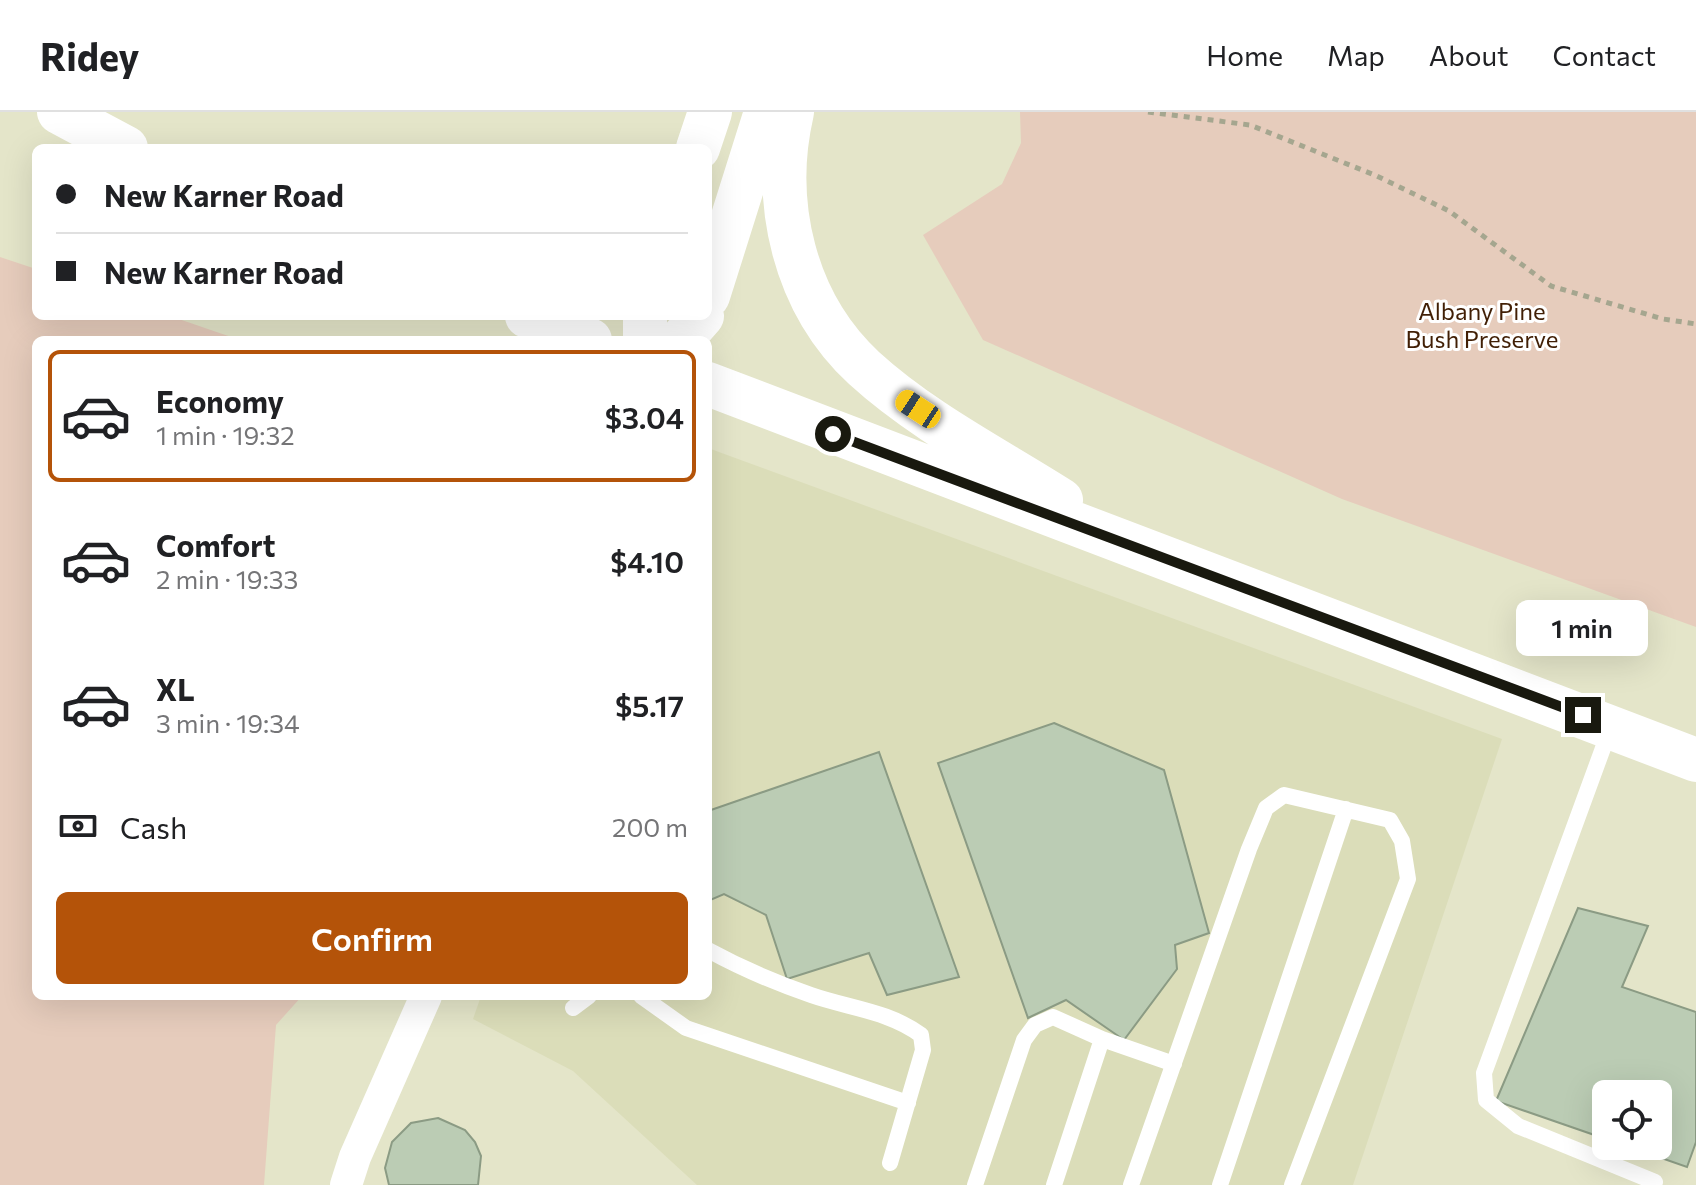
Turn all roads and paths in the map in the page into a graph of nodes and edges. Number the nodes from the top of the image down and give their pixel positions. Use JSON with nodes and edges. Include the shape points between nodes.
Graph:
{"nodes":[{"id":1,"x":59,"y":112,"type":"edge"},
{"id":2,"x":710,"y":112,"type":"edge"},
{"id":3,"x":766,"y":112,"type":"edge"},
{"id":4,"x":792,"y":112,"type":"edge"},
{"id":5,"x":1148,"y":112,"type":"edge"},
{"id":6,"x":119,"y":144,"type":"edge"},
{"id":7,"x":699,"y":144,"type":"edge"},
{"id":8,"x":712,"y":283,"type":"edge"},
{"id":9,"x":538,"y":320,"type":"edge"},
{"id":10,"x":698,"y":320,"type":"edge"},
{"id":11,"x":1696,"y":324,"type":"edge"},
{"id":12,"x":580,"y":336,"type":"edge"},
{"id":13,"x":684,"y":336,"type":"edge"},
{"id":14,"x":712,"y":386,"type":"edge"},
{"id":15,"x":1141,"y":550,"type":"junction"},
{"id":16,"x":1611,"y":726,"type":"junction"},
{"id":17,"x":1696,"y":760,"type":"edge"},
{"id":18,"x":1346,"y":809,"type":"junction"},
{"id":19,"x":712,"y":952,"type":"edge"},
{"id":20,"x":424,"y":1000,"type":"edge"},
{"id":21,"x":584,"y":1000,"type":"edge"},
{"id":22,"x":647,"y":1000,"type":"edge"},
{"id":23,"x":573,"y":1008,"type":"dead end"},
{"id":24,"x":1102,"y":1039,"type":"junction"},
{"id":25,"x":1174,"y":1064,"type":"junction"},
{"id":26,"x":908,"y":1103,"type":"junction"},
{"id":27,"x":890,"y":1163,"type":"dead end"},
{"id":28,"x":1655,"y":1182,"type":"dead end"},
{"id":29,"x":346,"y":1185,"type":"edge"},
{"id":30,"x":975,"y":1185,"type":"edge"},
{"id":31,"x":1054,"y":1185,"type":"edge"},
{"id":32,"x":1131,"y":1185,"type":"edge"},
{"id":33,"x":1220,"y":1185,"type":"edge"},
{"id":34,"x":1292,"y":1185,"type":"edge"}],
"edges":[{"from":1,"to":6,"type":"main road"},
{"from":2,"to":7,"type":"main road"},
{"from":3,"to":8,"type":"main road"},
{"from":4,"to":15,"type":"main road","via":[[783,197],[789,234],[799,269],[835,336],[897,396]]},
{"from":5,"to":11,"type":"path","via":[[1250,125],[1449,211],[1551,286]]},
{"from":9,"to":12,"type":"main road"},
{"from":10,"to":13,"type":"main road"},
{"from":14,"to":15,"type":"main road"},
{"from":15,"to":16,"type":"main road"},
{"from":16,"to":17,"type":"main road"},
{"from":16,"to":28,"type":"lane","via":[[1484,1073],[1486,1100],[1518,1126]]},
{"from":18,"to":25,"type":"lane","via":[[1284,795],[1266,808]]},
{"from":18,"to":33,"type":"lane"},
{"from":18,"to":34,"type":"lane","via":[[1390,820],[1402,841],[1408,879]]},
{"from":19,"to":26,"type":"lane","via":[[810,995],[903,1021],[921,1035],[923,1050]]},
{"from":20,"to":29,"type":"street"},
{"from":21,"to":23,"type":"lane"},
{"from":22,"to":26,"type":"lane","via":[[686,1028]]},
{"from":24,"to":25,"type":"lane"},
{"from":24,"to":30,"type":"lane","via":[[1053,1017],[1035,1025],[1024,1040]]},
{"from":24,"to":31,"type":"lane"},
{"from":25,"to":32,"type":"lane"},
{"from":26,"to":27,"type":"lane"}]}
